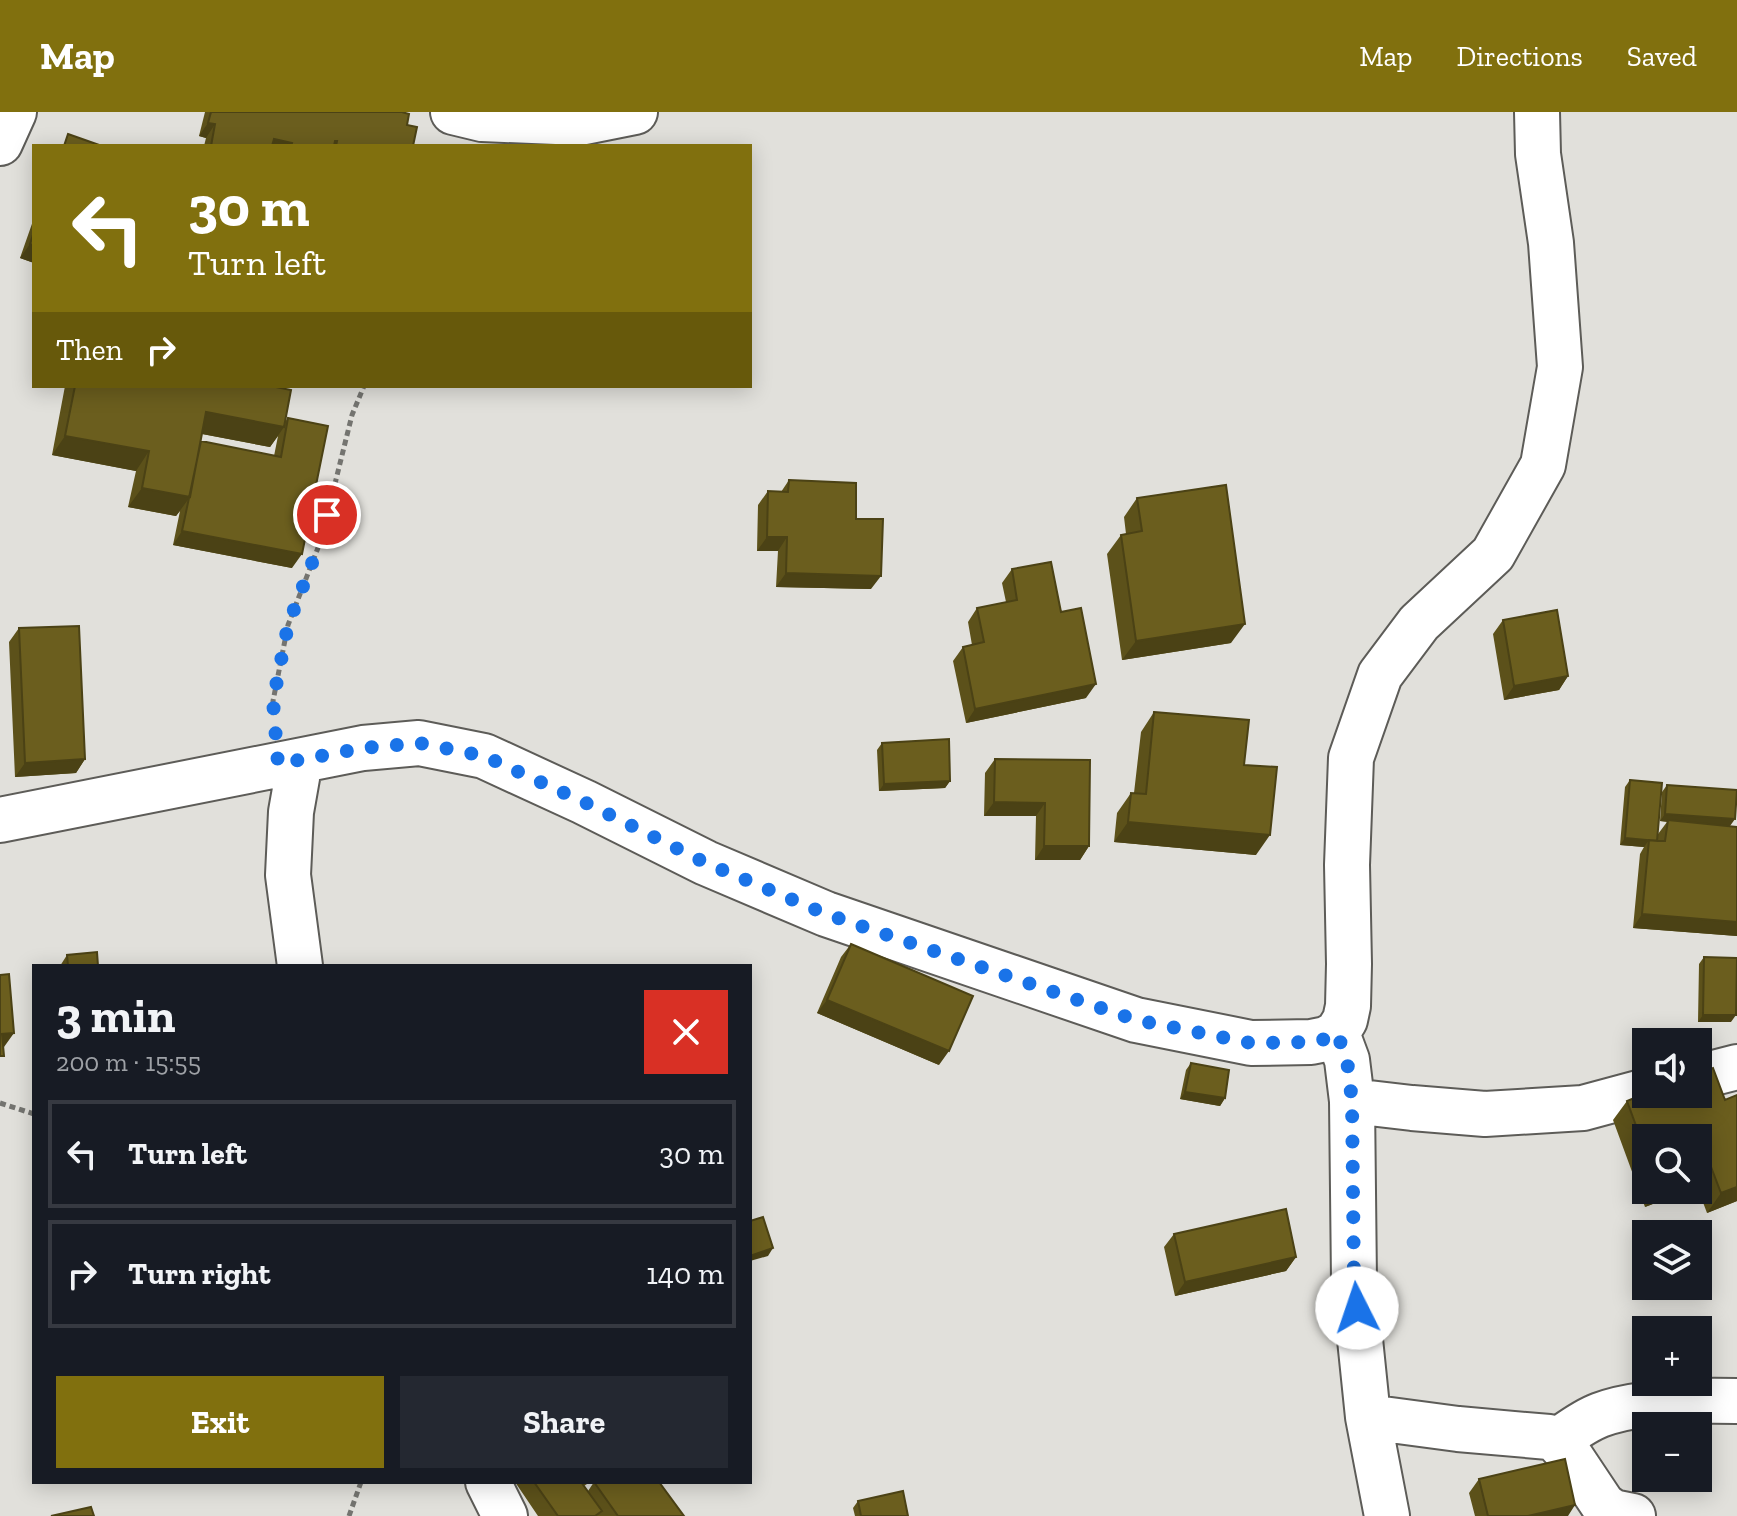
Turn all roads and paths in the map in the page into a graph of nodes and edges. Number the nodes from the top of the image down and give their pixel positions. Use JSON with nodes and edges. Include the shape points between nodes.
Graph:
{"nodes":[{"id":1,"x":14,"y":112,"type":"edge"},
{"id":2,"x":453,"y":112,"type":"edge"},
{"id":3,"x":635,"y":112,"type":"edge"},
{"id":4,"x":1537,"y":112,"type":"edge"},
{"id":5,"x":0,"y":143,"type":"edge"},
{"id":6,"x":363,"y":388,"type":"edge"},
{"id":7,"x":289,"y":763,"type":"junction"},
{"id":8,"x":0,"y":820,"type":"edge"},
{"id":9,"x":300,"y":964,"type":"edge"},
{"id":10,"x":1337,"y":1033,"type":"junction"},
{"id":11,"x":1737,"y":1067,"type":"edge"},
{"id":12,"x":1712,"y":1073,"type":"edge"},
{"id":13,"x":1632,"y":1095,"type":"edge"},
{"id":14,"x":1352,"y":1101,"type":"junction"},
{"id":15,"x":0,"y":1103,"type":"edge"},
{"id":16,"x":32,"y":1113,"type":"edge"},
{"id":17,"x":1737,"y":1401,"type":"edge"},
{"id":18,"x":1368,"y":1417,"type":"junction"},
{"id":19,"x":1557,"y":1441,"type":"junction"},
{"id":20,"x":360,"y":1484,"type":"edge"},
{"id":21,"x":489,"y":1484,"type":"edge"},
{"id":22,"x":349,"y":1516,"type":"edge"},
{"id":23,"x":505,"y":1516,"type":"edge"},
{"id":24,"x":1387,"y":1516,"type":"edge"},
{"id":25,"x":1633,"y":1516,"type":"edge"}],
"edges":[{"from":1,"to":5,"type":"street"},
{"from":2,"to":3,"type":"street","via":[[482,119],[580,123]]},
{"from":4,"to":10,"type":"street","via":[[1560,367],[1543,465],[1493,554],[1419,623],[1380,675],[1351,758],[1348,1006]]},
{"from":6,"to":7,"type":"path","via":[[321,540],[288,625],[273,701]]},
{"from":7,"to":8,"type":"street"},
{"from":7,"to":9,"type":"street","via":[[288,875]]},
{"from":7,"to":10,"type":"street","via":[[419,743],[484,756],[706,863],[826,914],[1136,1020],[1251,1043],[1311,1042]]},
{"from":10,"to":14,"type":"street"},
{"from":11,"to":12,"type":"street"},
{"from":13,"to":14,"type":"street","via":[[1583,1108],[1485,1114]]},
{"from":14,"to":18,"type":"street","via":[[1354,1281]]},
{"from":15,"to":16,"type":"path"},
{"from":17,"to":19,"type":"street","via":[[1616,1411]]},
{"from":18,"to":19,"type":"street"},
{"from":18,"to":24,"type":"street"},
{"from":19,"to":25,"type":"street","via":[[1603,1505]]},
{"from":20,"to":22,"type":"path"},
{"from":21,"to":23,"type":"street"}]}
